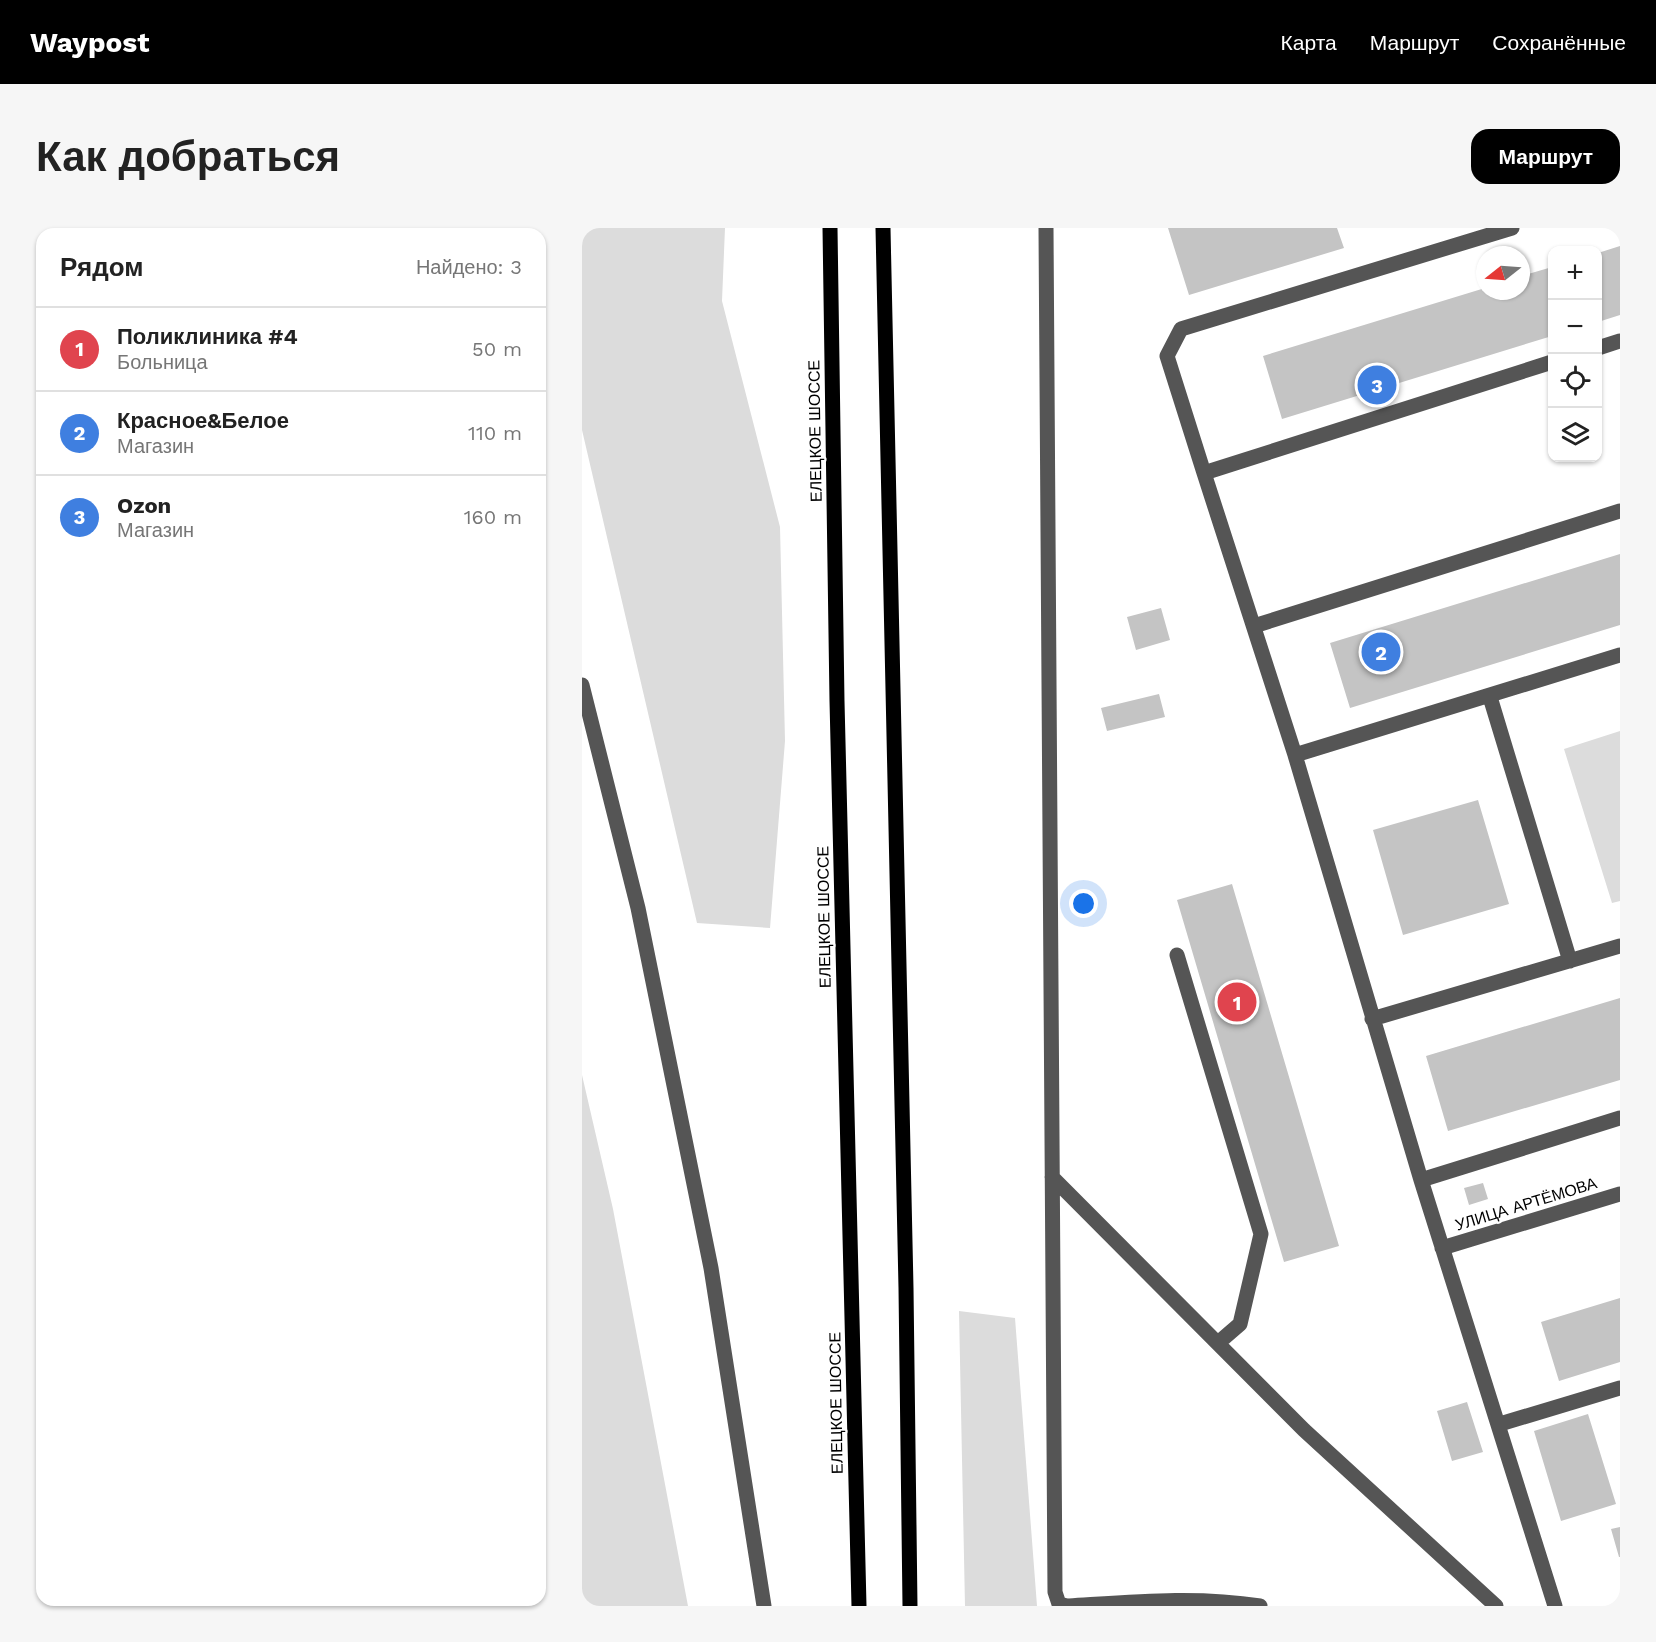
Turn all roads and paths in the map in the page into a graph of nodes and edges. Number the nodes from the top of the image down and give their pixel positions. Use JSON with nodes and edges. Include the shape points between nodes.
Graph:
{"nodes":[{"id":1,"x":830,"y":228,"type":"edge"},
{"id":2,"x":883,"y":228,"type":"edge"},
{"id":3,"x":1046,"y":228,"type":"edge"},
{"id":4,"x":1512,"y":228,"type":"edge"},
{"id":5,"x":1620,"y":341,"type":"edge"},
{"id":6,"x":1602,"y":347,"type":"edge"},
{"id":7,"x":1548,"y":363,"type":"edge"},
{"id":8,"x":1204,"y":473,"type":"junction"},
{"id":9,"x":1620,"y":511,"type":"edge"},
{"id":10,"x":1254,"y":626,"type":"junction"},
{"id":11,"x":1620,"y":655,"type":"edge"},
{"id":12,"x":582,"y":685,"type":"edge"},
{"id":13,"x":1490,"y":697,"type":"junction"},
{"id":14,"x":1294,"y":755,"type":"junction"},
{"id":15,"x":1620,"y":946,"type":"edge"},
{"id":16,"x":1177,"y":955,"type":"dead end"},
{"id":17,"x":1570,"y":961,"type":"junction"},
{"id":18,"x":1372,"y":1019,"type":"junction"},
{"id":19,"x":1620,"y":1118,"type":"edge"},
{"id":20,"x":1052,"y":1177,"type":"junction"},
{"id":21,"x":1421,"y":1180,"type":"junction"},
{"id":22,"x":1620,"y":1194,"type":"edge"},
{"id":23,"x":1442,"y":1248,"type":"junction"},
{"id":24,"x":1218,"y":1343,"type":"junction"},
{"id":25,"x":1618,"y":1394,"type":"edge"},
{"id":26,"x":1500,"y":1424,"type":"junction"},
{"id":27,"x":1106,"y":1605,"type":"edge"},
{"id":28,"x":764,"y":1606,"type":"edge"},
{"id":29,"x":859,"y":1606,"type":"edge"},
{"id":30,"x":910,"y":1606,"type":"edge"},
{"id":31,"x":1068,"y":1606,"type":"edge"},
{"id":32,"x":1260,"y":1606,"type":"edge"},
{"id":33,"x":1496,"y":1606,"type":"edge"},
{"id":34,"x":1555,"y":1606,"type":"edge"}],
"edges":[{"from":1,"to":29,"type":"main road","name":"ЕЛЕЦКОЕ ШОССЕ"},
{"from":2,"to":30,"type":"main road"},
{"from":3,"to":20,"type":"street"},
{"from":4,"to":8,"type":"street","via":[[1181,329],[1167,356]]},
{"from":5,"to":6,"type":"street"},
{"from":7,"to":8,"type":"street"},
{"from":8,"to":10,"type":"street"},
{"from":9,"to":10,"type":"street"},
{"from":10,"to":14,"type":"street"},
{"from":11,"to":13,"type":"street"},
{"from":12,"to":28,"type":"street","via":[[638,908],[711,1268]]},
{"from":13,"to":14,"type":"street"},
{"from":13,"to":17,"type":"street"},
{"from":14,"to":18,"type":"street"},
{"from":15,"to":17,"type":"street"},
{"from":16,"to":24,"type":"street","via":[[1261,1234],[1240,1324]]},
{"from":17,"to":18,"type":"street"},
{"from":18,"to":21,"type":"street"},
{"from":19,"to":21,"type":"street"},
{"from":20,"to":24,"type":"street"},
{"from":20,"to":31,"type":"street","via":[[1055,1592],[1059,1604]]},
{"from":21,"to":23,"type":"street"},
{"from":22,"to":23,"type":"street","name":"УЛИЦА АРТЁМОВА"},
{"from":23,"to":26,"type":"street"},
{"from":24,"to":33,"type":"street","via":[[1304,1430]]},
{"from":25,"to":26,"type":"street"},
{"from":26,"to":34,"type":"street"},
{"from":27,"to":31,"type":"street"},
{"from":27,"to":32,"type":"street","via":[[1151,1600],[1222,1600]]}]}
